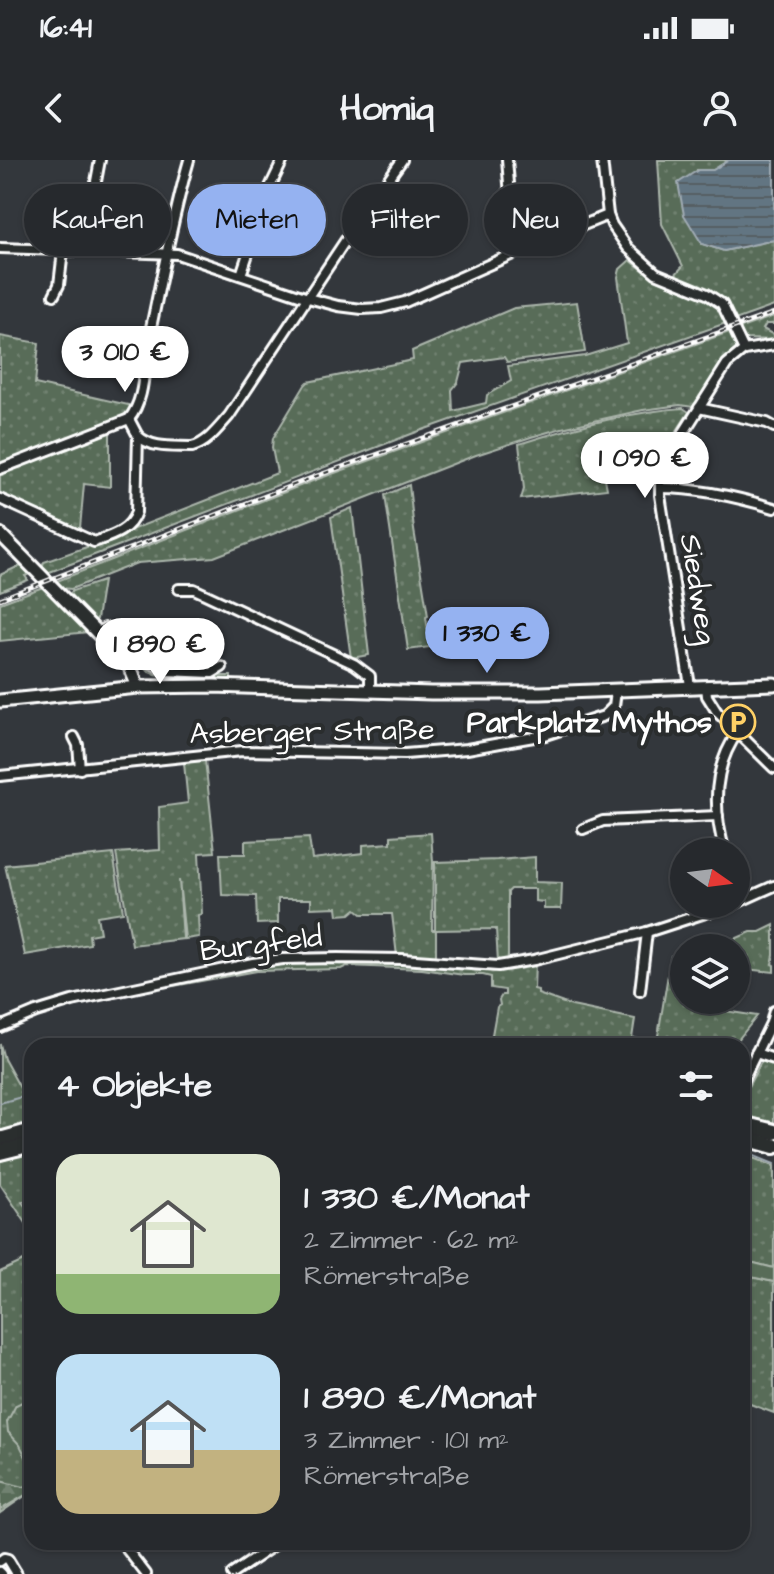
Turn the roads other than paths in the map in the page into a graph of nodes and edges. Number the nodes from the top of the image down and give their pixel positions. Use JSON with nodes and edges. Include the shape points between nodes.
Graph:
{"nodes":[{"id":1,"x":100,"y":160,"type":"edge"},
{"id":2,"x":189,"y":160,"type":"edge"},
{"id":3,"x":283,"y":160,"type":"edge"},
{"id":4,"x":402,"y":160,"type":"edge"},
{"id":5,"x":507,"y":160,"type":"edge"},
{"id":6,"x":602,"y":160,"type":"edge"},
{"id":7,"x":96,"y":184,"type":"edge"},
{"id":8,"x":509,"y":184,"type":"edge"},
{"id":9,"x":608,"y":215,"type":"junction"},
{"id":10,"x":587,"y":224,"type":"edge"},
{"id":11,"x":171,"y":231,"type":"edge"},
{"id":12,"x":0,"y":248,"type":"edge"},
{"id":13,"x":24,"y":249,"type":"edge"},
{"id":14,"x":171,"y":253,"type":"edge"},
{"id":15,"x":62,"y":256,"type":"edge"},
{"id":16,"x":165,"y":256,"type":"edge"},
{"id":17,"x":508,"y":256,"type":"edge"},
{"id":18,"x":241,"y":275,"type":"junction"},
{"id":19,"x":54,"y":295,"type":"dead end"},
{"id":20,"x":308,"y":298,"type":"junction"},
{"id":21,"x":774,"y":345,"type":"edge"},
{"id":22,"x":744,"y":350,"type":"junction"},
{"id":23,"x":699,"y":408,"type":"junction"},
{"id":24,"x":129,"y":419,"type":"junction"},
{"id":25,"x":774,"y":427,"type":"edge"},
{"id":26,"x":138,"y":436,"type":"junction"},
{"id":27,"x":0,"y":469,"type":"edge"},
{"id":28,"x":660,"y":488,"type":"junction"},
{"id":29,"x":0,"y":499,"type":"edge"},
{"id":30,"x":774,"y":508,"type":"edge"},
{"id":31,"x":0,"y":534,"type":"edge"},
{"id":32,"x":179,"y":589,"type":"dead end"},
{"id":33,"x":96,"y":633,"type":"junction"},
{"id":34,"x":222,"y":667,"type":"dead end"},
{"id":35,"x":774,"y":684,"type":"edge"},
{"id":36,"x":690,"y":686,"type":"junction"},
{"id":37,"x":706,"y":686,"type":"junction"},
{"id":38,"x":138,"y":687,"type":"junction"},
{"id":39,"x":370,"y":691,"type":"junction"},
{"id":40,"x":616,"y":691,"type":"junction"},
{"id":41,"x":0,"y":701,"type":"edge"},
{"id":42,"x":738,"y":732,"type":"junction"},
{"id":43,"x":74,"y":737,"type":"dead end"},
{"id":44,"x":774,"y":768,"type":"edge"},
{"id":45,"x":80,"y":769,"type":"junction"},
{"id":46,"x":0,"y":776,"type":"edge"},
{"id":47,"x":718,"y":816,"type":"junction"},
{"id":48,"x":583,"y":829,"type":"dead end"},
{"id":49,"x":722,"y":838,"type":"edge"},
{"id":50,"x":774,"y":886,"type":"edge"},
{"id":51,"x":750,"y":897,"type":"edge"},
{"id":52,"x":689,"y":918,"type":"edge"},
{"id":53,"x":647,"y":932,"type":"junction"},
{"id":54,"x":640,"y":991,"type":"dead end"},
{"id":55,"x":774,"y":1011,"type":"edge"},
{"id":56,"x":0,"y":1027,"type":"edge"},
{"id":57,"x":756,"y":1053,"type":"junction"},
{"id":58,"x":774,"y":1059,"type":"edge"},
{"id":59,"x":750,"y":1065,"type":"edge"},
{"id":60,"x":750,"y":1126,"type":"edge"},
{"id":61,"x":774,"y":1132,"type":"edge"},
{"id":62,"x":24,"y":1133,"type":"edge"},
{"id":63,"x":750,"y":1139,"type":"edge"},
{"id":64,"x":0,"y":1140,"type":"edge"},
{"id":65,"x":24,"y":1146,"type":"edge"},
{"id":66,"x":774,"y":1146,"type":"edge"},
{"id":67,"x":0,"y":1152,"type":"edge"},
{"id":68,"x":127,"y":1550,"type":"edge"},
{"id":69,"x":267,"y":1550,"type":"edge"},
{"id":70,"x":0,"y":1561,"type":"edge"},
{"id":71,"x":17,"y":1574,"type":"edge"},
{"id":72,"x":146,"y":1574,"type":"edge"},
{"id":73,"x":232,"y":1574,"type":"edge"}],
"edges":[{"from":1,"to":7,"type":"street"},
{"from":2,"to":11,"type":"street"},
{"from":3,"to":18,"type":"street"},
{"from":4,"to":20,"type":"street"},
{"from":5,"to":8,"type":"street"},
{"from":6,"to":9,"type":"street"},
{"from":9,"to":10,"type":"street"},
{"from":9,"to":22,"type":"street","via":[[644,264],[722,304]]},
{"from":12,"to":13,"type":"street"},
{"from":14,"to":18,"type":"street"},
{"from":15,"to":19,"type":"street"},
{"from":16,"to":24,"type":"street","via":[[141,397]]},
{"from":17,"to":20,"type":"street","via":[[381,308],[353,309]]},
{"from":18,"to":20,"type":"street"},
{"from":20,"to":26,"type":"street","via":[[229,416],[206,441],[192,447],[151,444]]},
{"from":21,"to":22,"type":"street"},
{"from":22,"to":23,"type":"street","name":"Siedweg","via":[[727,364]]},
{"from":23,"to":25,"type":"street"},
{"from":23,"to":28,"type":"street","name":"Siedweg","via":[[667,459]]},
{"from":24,"to":26,"type":"street"},
{"from":24,"to":27,"type":"street"},
{"from":26,"to":29,"type":"street","via":[[136,512],[125,529],[106,538],[94,542]]},
{"from":28,"to":30,"type":"street"},
{"from":28,"to":36,"type":"street","name":"Siedweg"},
{"from":31,"to":33,"type":"street"},
{"from":32,"to":39,"type":"street","via":[[194,589],[354,664],[370,676]]},
{"from":33,"to":34,"type":"street","via":[[117,629],[149,662],[167,671],[212,673]]},
{"from":33,"to":38,"type":"street","via":[[129,665]]},
{"from":35,"to":37,"type":"street"},
{"from":36,"to":37,"type":"street"},
{"from":36,"to":40,"type":"street"},
{"from":37,"to":42,"type":"street","via":[[717,712]]},
{"from":38,"to":39,"type":"street"},
{"from":38,"to":41,"type":"street"},
{"from":39,"to":40,"type":"street"},
{"from":40,"to":45,"type":"street","name":"Asberger Straße","via":[[608,714],[494,745],[430,753],[242,751]]},
{"from":42,"to":44,"type":"street"},
{"from":42,"to":47,"type":"street","via":[[719,769]]},
{"from":43,"to":45,"type":"street"},
{"from":45,"to":46,"type":"street","name":"Asberger Straße"},
{"from":47,"to":48,"type":"street","via":[[603,821]]},
{"from":47,"to":49,"type":"street"},
{"from":50,"to":51,"type":"street","name":"Burgfeld"},
{"from":52,"to":53,"type":"street","name":"Burgfeld"},
{"from":53,"to":54,"type":"street"},
{"from":53,"to":56,"type":"street","name":"Burgfeld","via":[[498,966],[338,958],[262,962],[72,1001]]},
{"from":55,"to":57,"type":"street"},
{"from":57,"to":58,"type":"street"},
{"from":57,"to":59,"type":"street"},
{"from":60,"to":61,"type":"highway"},
{"from":62,"to":64,"type":"highway"},
{"from":63,"to":66,"type":"highway"},
{"from":65,"to":67,"type":"highway"},
{"from":68,"to":72,"type":"street"},
{"from":69,"to":73,"type":"street"},
{"from":70,"to":71,"type":"street","via":[[8,1559]]}]}
